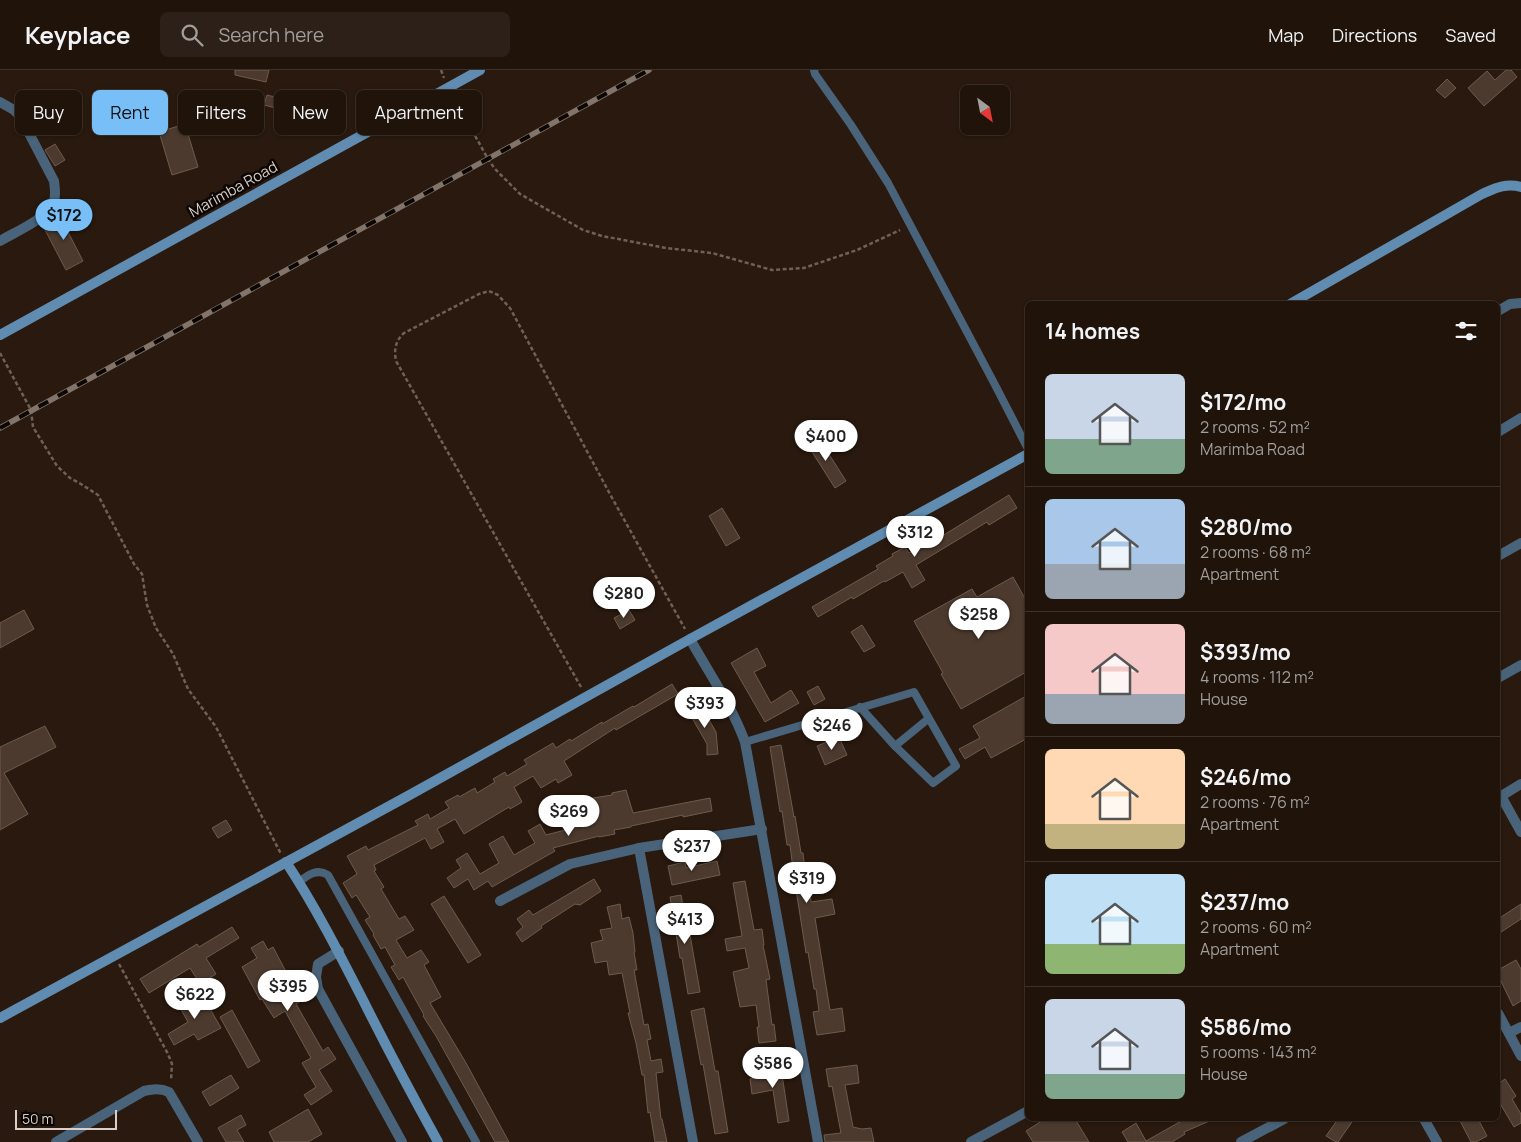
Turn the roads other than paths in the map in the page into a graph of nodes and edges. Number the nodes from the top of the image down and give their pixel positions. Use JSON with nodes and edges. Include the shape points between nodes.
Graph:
{"nodes":[{"id":1,"x":480,"y":70,"type":"edge"},
{"id":2,"x":814,"y":70,"type":"edge"},
{"id":3,"x":0,"y":102,"type":"edge"},
{"id":4,"x":1521,"y":187,"type":"edge"},
{"id":5,"x":0,"y":241,"type":"edge"},
{"id":6,"x":1295,"y":301,"type":"edge"},
{"id":7,"x":1521,"y":302,"type":"edge"},
{"id":8,"x":1500,"y":310,"type":"edge"},
{"id":9,"x":0,"y":335,"type":"edge"},
{"id":10,"x":1521,"y":418,"type":"edge"},
{"id":11,"x":1500,"y":431,"type":"edge"},
{"id":12,"x":1025,"y":443,"type":"edge"},
{"id":13,"x":1025,"y":456,"type":"edge"},
{"id":14,"x":1521,"y":542,"type":"edge"},
{"id":15,"x":1500,"y":555,"type":"edge"},
{"id":16,"x":690,"y":639,"type":"junction"},
{"id":17,"x":1521,"y":665,"type":"edge"},
{"id":18,"x":1500,"y":677,"type":"edge"},
{"id":19,"x":860,"y":707,"type":"junction"},
{"id":20,"x":928,"y":718,"type":"junction"},
{"id":21,"x":745,"y":742,"type":"junction"},
{"id":22,"x":895,"y":746,"type":"junction"},
{"id":23,"x":1521,"y":784,"type":"edge"},
{"id":24,"x":1500,"y":796,"type":"edge"},
{"id":25,"x":1500,"y":799,"type":"edge"},
{"id":26,"x":762,"y":829,"type":"junction"},
{"id":27,"x":1521,"y":832,"type":"edge"},
{"id":28,"x":639,"y":848,"type":"junction"},
{"id":29,"x":286,"y":862,"type":"junction"},
{"id":30,"x":299,"y":882,"type":"junction"},
{"id":31,"x":500,"y":902,"type":"dead end"},
{"id":32,"x":339,"y":951,"type":"junction"},
{"id":33,"x":1500,"y":1017,"type":"edge"},
{"id":34,"x":0,"y":1018,"type":"edge"},
{"id":35,"x":1521,"y":1027,"type":"edge"},
{"id":36,"x":1509,"y":1033,"type":"junction"},
{"id":37,"x":1521,"y":1056,"type":"edge"},
{"id":38,"x":1025,"y":1113,"type":"edge"},
{"id":39,"x":1276,"y":1121,"type":"edge"},
{"id":40,"x":1425,"y":1121,"type":"edge"},
{"id":41,"x":56,"y":1142,"type":"edge"},
{"id":42,"x":198,"y":1142,"type":"edge"},
{"id":43,"x":402,"y":1142,"type":"edge"},
{"id":44,"x":438,"y":1142,"type":"edge"},
{"id":45,"x":476,"y":1142,"type":"edge"},
{"id":46,"x":693,"y":1142,"type":"edge"},
{"id":47,"x":818,"y":1142,"type":"edge"},
{"id":48,"x":971,"y":1142,"type":"edge"},
{"id":49,"x":1241,"y":1142,"type":"edge"},
{"id":50,"x":1437,"y":1142,"type":"edge"}],
"edges":[{"from":1,"to":9,"type":"street","name":"Marimba Road"},
{"from":2,"to":12,"type":"lane","via":[[888,183]]},
{"from":3,"to":5,"type":"street","via":[[20,116],[54,181],[56,192],[55,201],[46,214]]},
{"from":4,"to":6,"type":"street","via":[[1500,186],[1482,194]]},
{"from":7,"to":8,"type":"street"},
{"from":10,"to":11,"type":"street"},
{"from":13,"to":16,"type":"street"},
{"from":14,"to":15,"type":"street"},
{"from":16,"to":21,"type":"street"},
{"from":16,"to":29,"type":"street"},
{"from":17,"to":18,"type":"street"},
{"from":19,"to":20,"type":"lane","via":[[914,692]]},
{"from":19,"to":21,"type":"lane"},
{"from":19,"to":22,"type":"lane"},
{"from":20,"to":22,"type":"lane"},
{"from":20,"to":22,"type":"lane","via":[[956,766],[933,783]]},
{"from":21,"to":26,"type":"street"},
{"from":23,"to":24,"type":"street"},
{"from":25,"to":27,"type":"street"},
{"from":26,"to":28,"type":"street"},
{"from":26,"to":47,"type":"street"},
{"from":28,"to":31,"type":"street","via":[[570,864]]},
{"from":28,"to":46,"type":"street"},
{"from":29,"to":30,"type":"street"},
{"from":29,"to":34,"type":"street"},
{"from":30,"to":32,"type":"street"},
{"from":30,"to":45,"type":"lane","via":[[316,872],[328,875]]},
{"from":32,"to":43,"type":"street","via":[[318,964],[318,989]]},
{"from":32,"to":44,"type":"street"},
{"from":33,"to":36,"type":"street"},
{"from":35,"to":36,"type":"street"},
{"from":36,"to":37,"type":"street"},
{"from":38,"to":48,"type":"street"},
{"from":39,"to":49,"type":"street"},
{"from":40,"to":50,"type":"street"},
{"from":41,"to":42,"type":"street","via":[[144,1091],[153,1089],[169,1092]]}]}
